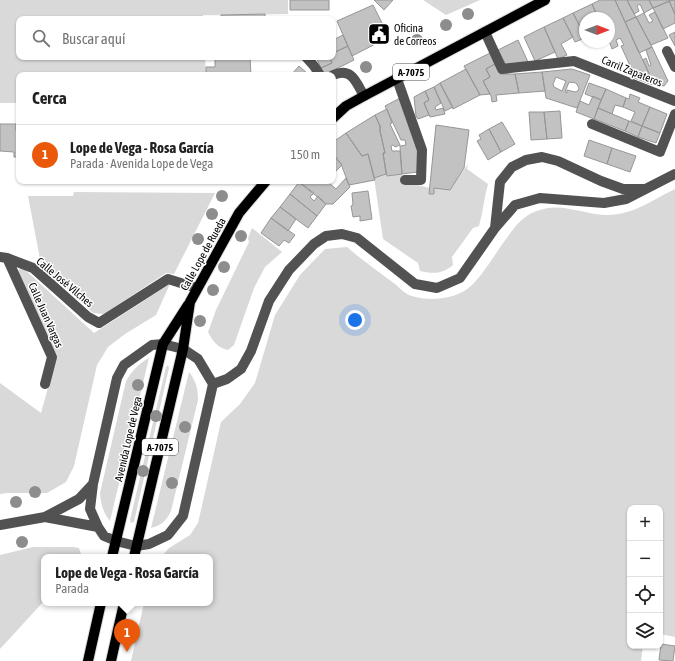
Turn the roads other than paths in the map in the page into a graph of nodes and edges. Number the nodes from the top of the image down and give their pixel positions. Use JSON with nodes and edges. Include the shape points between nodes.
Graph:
{"nodes":[{"id":1,"x":545,"y":0,"type":"edge"},
{"id":2,"x":485,"y":32,"type":"junction"},
{"id":3,"x":667,"y":51,"type":"dead end"},
{"id":4,"x":309,"y":60,"type":"edge"},
{"id":5,"x":675,"y":67,"type":"edge"},
{"id":6,"x":318,"y":72,"type":"edge"},
{"id":7,"x":336,"y":75,"type":"edge"},
{"id":8,"x":397,"y":79,"type":"junction"},
{"id":9,"x":364,"y":96,"type":"junction"},
{"id":10,"x":675,"y":101,"type":"edge"},
{"id":11,"x":675,"y":114,"type":"edge"},
{"id":12,"x":336,"y":115,"type":"edge"},
{"id":13,"x":592,"y":124,"type":"dead end"},
{"id":14,"x":675,"y":174,"type":"edge"},
{"id":15,"x":405,"y":180,"type":"dead end"},
{"id":16,"x":263,"y":184,"type":"edge"},
{"id":17,"x":646,"y":190,"type":"junction"},
{"id":18,"x":495,"y":228,"type":"junction"},
{"id":19,"x":4,"y":258,"type":"edge"},
{"id":20,"x":197,"y":288,"type":"junction"},
{"id":21,"x":190,"y":302,"type":"junction"},
{"id":22,"x":163,"y":344,"type":"junction"},
{"id":23,"x":183,"y":349,"type":"junction"},
{"id":24,"x":45,"y":384,"type":"dead end"},
{"id":25,"x":213,"y":384,"type":"junction"},
{"id":26,"x":93,"y":484,"type":"junction"},
{"id":27,"x":45,"y":517,"type":"junction"},
{"id":28,"x":0,"y":525,"type":"edge"},
{"id":29,"x":98,"y":527,"type":"junction"},
{"id":30,"x":116,"y":541,"type":"junction"},
{"id":31,"x":136,"y":546,"type":"junction"},
{"id":32,"x":113,"y":554,"type":"edge"},
{"id":33,"x":135,"y":554,"type":"edge"},
{"id":34,"x":100,"y":606,"type":"edge"},
{"id":35,"x":123,"y":606,"type":"edge"},
{"id":36,"x":88,"y":661,"type":"edge"},
{"id":37,"x":111,"y":661,"type":"edge"}],
"edges":[{"from":1,"to":2,"type":"main road","number":"A-7075"},
{"from":2,"to":8,"type":"main road","number":"A-7075"},
{"from":2,"to":10,"type":"street","name":"Carril Zapateros","via":[[502,69],[574,61]]},
{"from":3,"to":5,"type":"street"},
{"from":4,"to":6,"type":"street"},
{"from":7,"to":9,"type":"street","via":[[345,73],[352,76]]},
{"from":8,"to":9,"type":"main road","number":"A-7075"},
{"from":8,"to":15,"type":"street","via":[[422,150],[422,180]]},
{"from":9,"to":12,"type":"main road","number":"A-7075"},
{"from":11,"to":13,"type":"street","via":[[660,152]]},
{"from":14,"to":17,"type":"street"},
{"from":16,"to":20,"type":"main road","name":"Calle Lope de Rueda","number":"A-7075","via":[[239,213]]},
{"from":17,"to":18,"type":"street","via":[[626,199],[604,203],[540,198],[515,205]]},
{"from":17,"to":18,"type":"street","via":[[623,189],[558,161],[542,158],[526,160],[512,168],[500,182]]},
{"from":18,"to":25,"type":"street","via":[[460,278],[437,288],[415,284],[357,238],[342,234],[326,236],[314,244],[289,270],[269,301],[251,351],[241,369],[227,380]]},
{"from":19,"to":20,"type":"street","name":"Calle José Vilches","via":[[33,268],[99,323],[168,279]]},
{"from":19,"to":24,"type":"street","name":"Calle Juan Vargas","via":[[52,357]]},
{"from":20,"to":21,"type":"main road","name":"Calle Lope de Rueda","number":"A-7075"},
{"from":21,"to":22,"type":"main road","name":"Avenida Lope de Vega","number":"A-7075"},
{"from":21,"to":23,"type":"main road","name":"Calle Lope de Rueda","number":"A-7075"},
{"from":22,"to":23,"type":"street"},
{"from":22,"to":26,"type":"street","via":[[152,345],[124,365],[117,378]]},
{"from":22,"to":30,"type":"main road","name":"Avenida Lope de Vega","number":"A-7075"},
{"from":23,"to":25,"type":"street","via":[[198,359]]},
{"from":23,"to":31,"type":"main road","number":"A-7075"},
{"from":25,"to":31,"type":"street","via":[[183,516],[168,535],[149,544]]},
{"from":26,"to":27,"type":"street","via":[[79,499]]},
{"from":26,"to":29,"type":"street","via":[[90,509]]},
{"from":27,"to":28,"type":"street"},
{"from":27,"to":29,"type":"street"},
{"from":29,"to":30,"type":"street","via":[[104,536]]},
{"from":30,"to":31,"type":"street"},
{"from":30,"to":32,"type":"main road","name":"Avenida Lope de Vega","number":"A-7075"},
{"from":31,"to":33,"type":"main road","number":"A-7075"},
{"from":34,"to":36,"type":"main road"},
{"from":35,"to":37,"type":"main road"}]}
